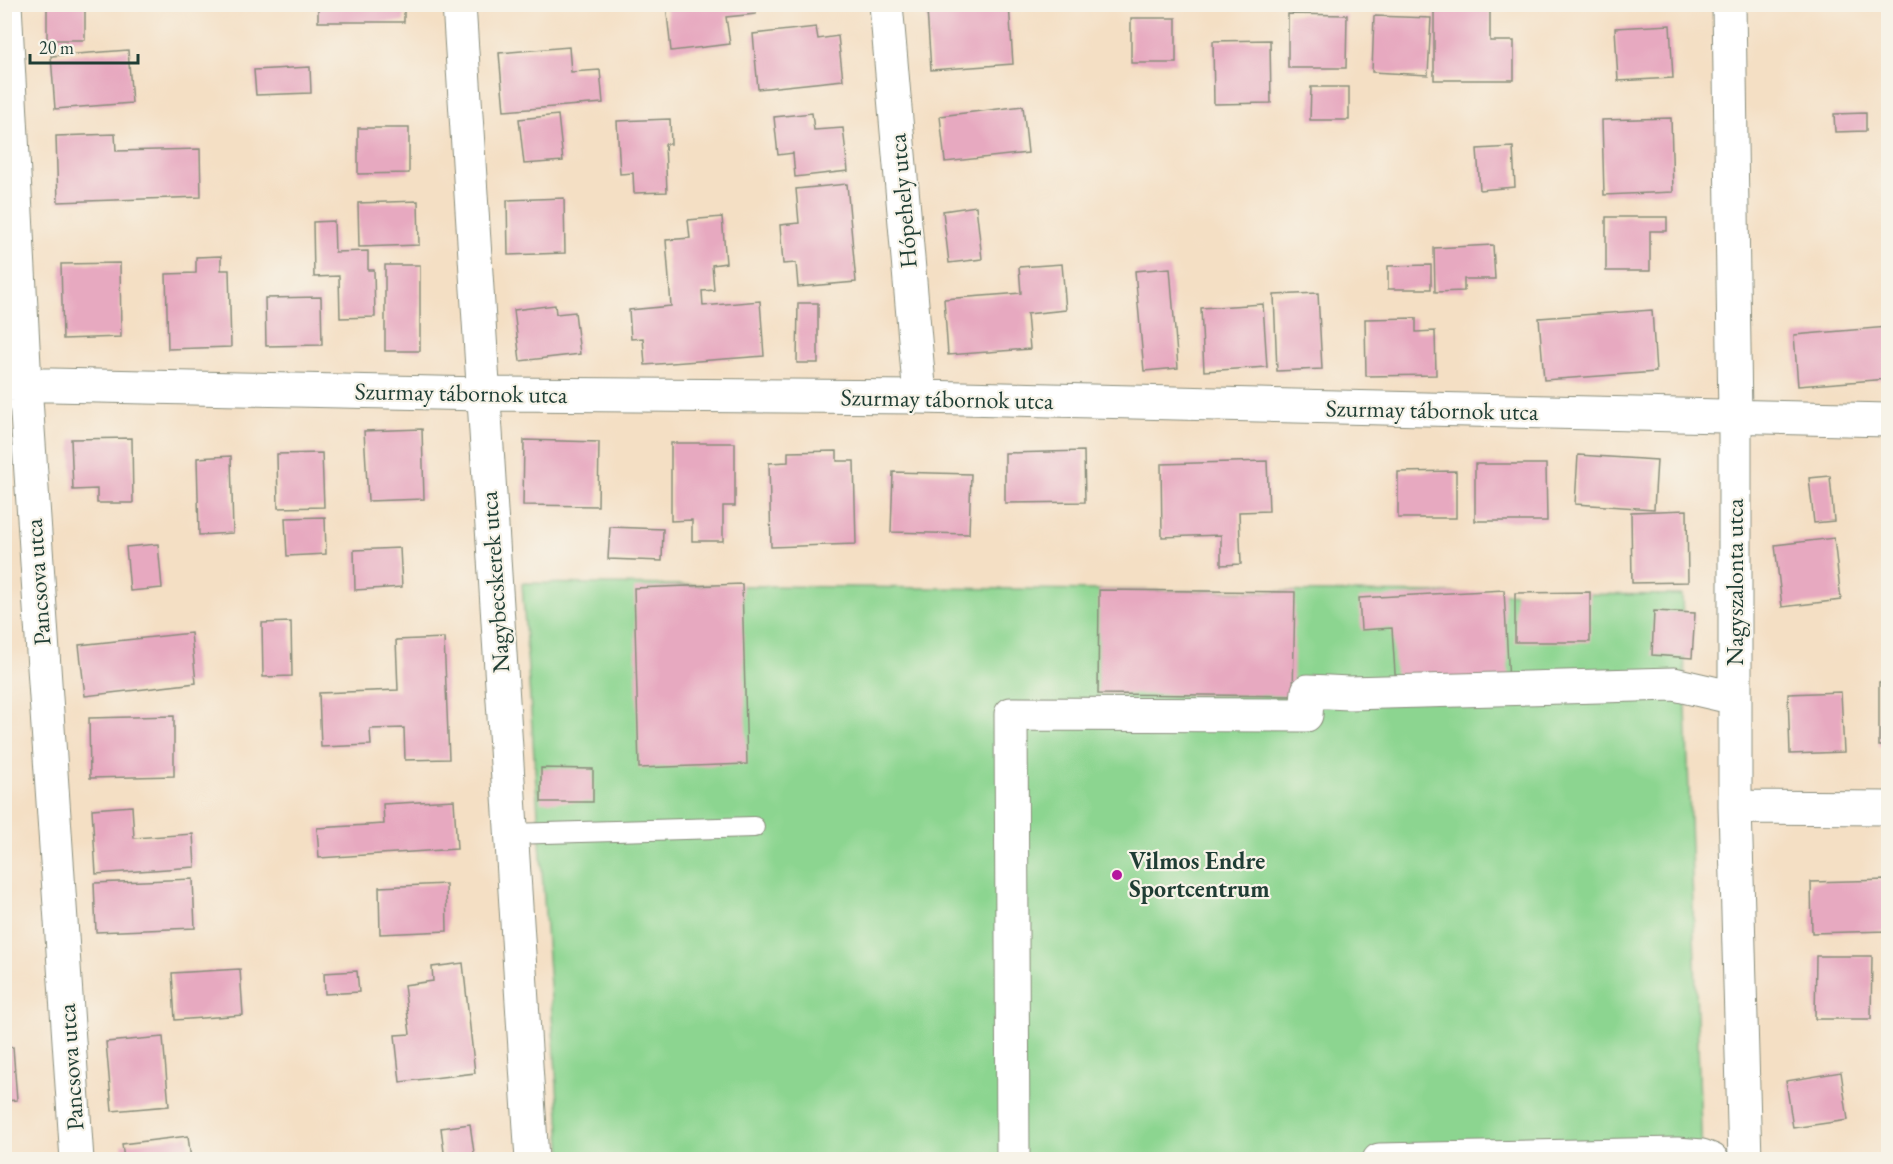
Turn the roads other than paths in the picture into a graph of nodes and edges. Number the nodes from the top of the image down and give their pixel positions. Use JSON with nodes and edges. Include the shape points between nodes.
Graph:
{"nodes":[{"id":1,"x":5,"y":4,"type":"edge"},
{"id":2,"x":459,"y":4,"type":"edge"},
{"id":3,"x":886,"y":4,"type":"edge"},
{"id":4,"x":1729,"y":4,"type":"edge"},
{"id":5,"x":15,"y":384,"type":"edge"},
{"id":6,"x":483,"y":394,"type":"junction"},
{"id":7,"x":920,"y":397,"type":"junction"},
{"id":8,"x":1736,"y":417,"type":"junction"},
{"id":9,"x":1888,"y":420,"type":"edge"},
{"id":10,"x":1735,"y":698,"type":"junction"},
{"id":11,"x":1735,"y":807,"type":"junction"},
{"id":12,"x":1888,"y":808,"type":"edge"},
{"id":13,"x":754,"y":826,"type":"dead end"},
{"id":14,"x":512,"y":834,"type":"junction"},
{"id":15,"x":77,"y":1160,"type":"edge"},
{"id":16,"x":532,"y":1160,"type":"edge"},
{"id":17,"x":1013,"y":1160,"type":"edge"},
{"id":18,"x":1379,"y":1160,"type":"edge"},
{"id":19,"x":1712,"y":1160,"type":"edge"},
{"id":20,"x":1745,"y":1160,"type":"edge"}],
"edges":[{"from":1,"to":5,"type":"street","name":"Pancsova utca"},
{"from":2,"to":6,"type":"street","name":"Nagybecskerek utca"},
{"from":3,"to":7,"type":"street","name":"Hópehely utca"},
{"from":4,"to":8,"type":"street","name":"Nagyszalonta utca"},
{"from":5,"to":6,"type":"street","name":"Szurmay tábornok utca"},
{"from":5,"to":15,"type":"street","name":"Pancsova utca"},
{"from":6,"to":7,"type":"street","name":"Szurmay tábornok utca"},
{"from":6,"to":14,"type":"street","name":"Nagybecskerek utca"},
{"from":7,"to":8,"type":"street","name":"Szurmay tábornok utca"},
{"from":8,"to":9,"type":"street","name":"Szurmay tábornok utca"},
{"from":8,"to":10,"type":"street","name":"Nagyszalonta utca"},
{"from":10,"to":11,"type":"street","name":"Nagyszalonta utca"},
{"from":10,"to":17,"type":"street","via":[[1674,684],[1308,691],[1306,715],[1011,714]]},
{"from":11,"to":12,"type":"street"},
{"from":11,"to":20,"type":"street","name":"Nagyszalonta utca"},
{"from":13,"to":14,"type":"lane"},
{"from":14,"to":16,"type":"street","name":"Nagybecskerek utca"},
{"from":18,"to":19,"type":"street","via":[[1677,1154]]}]}
